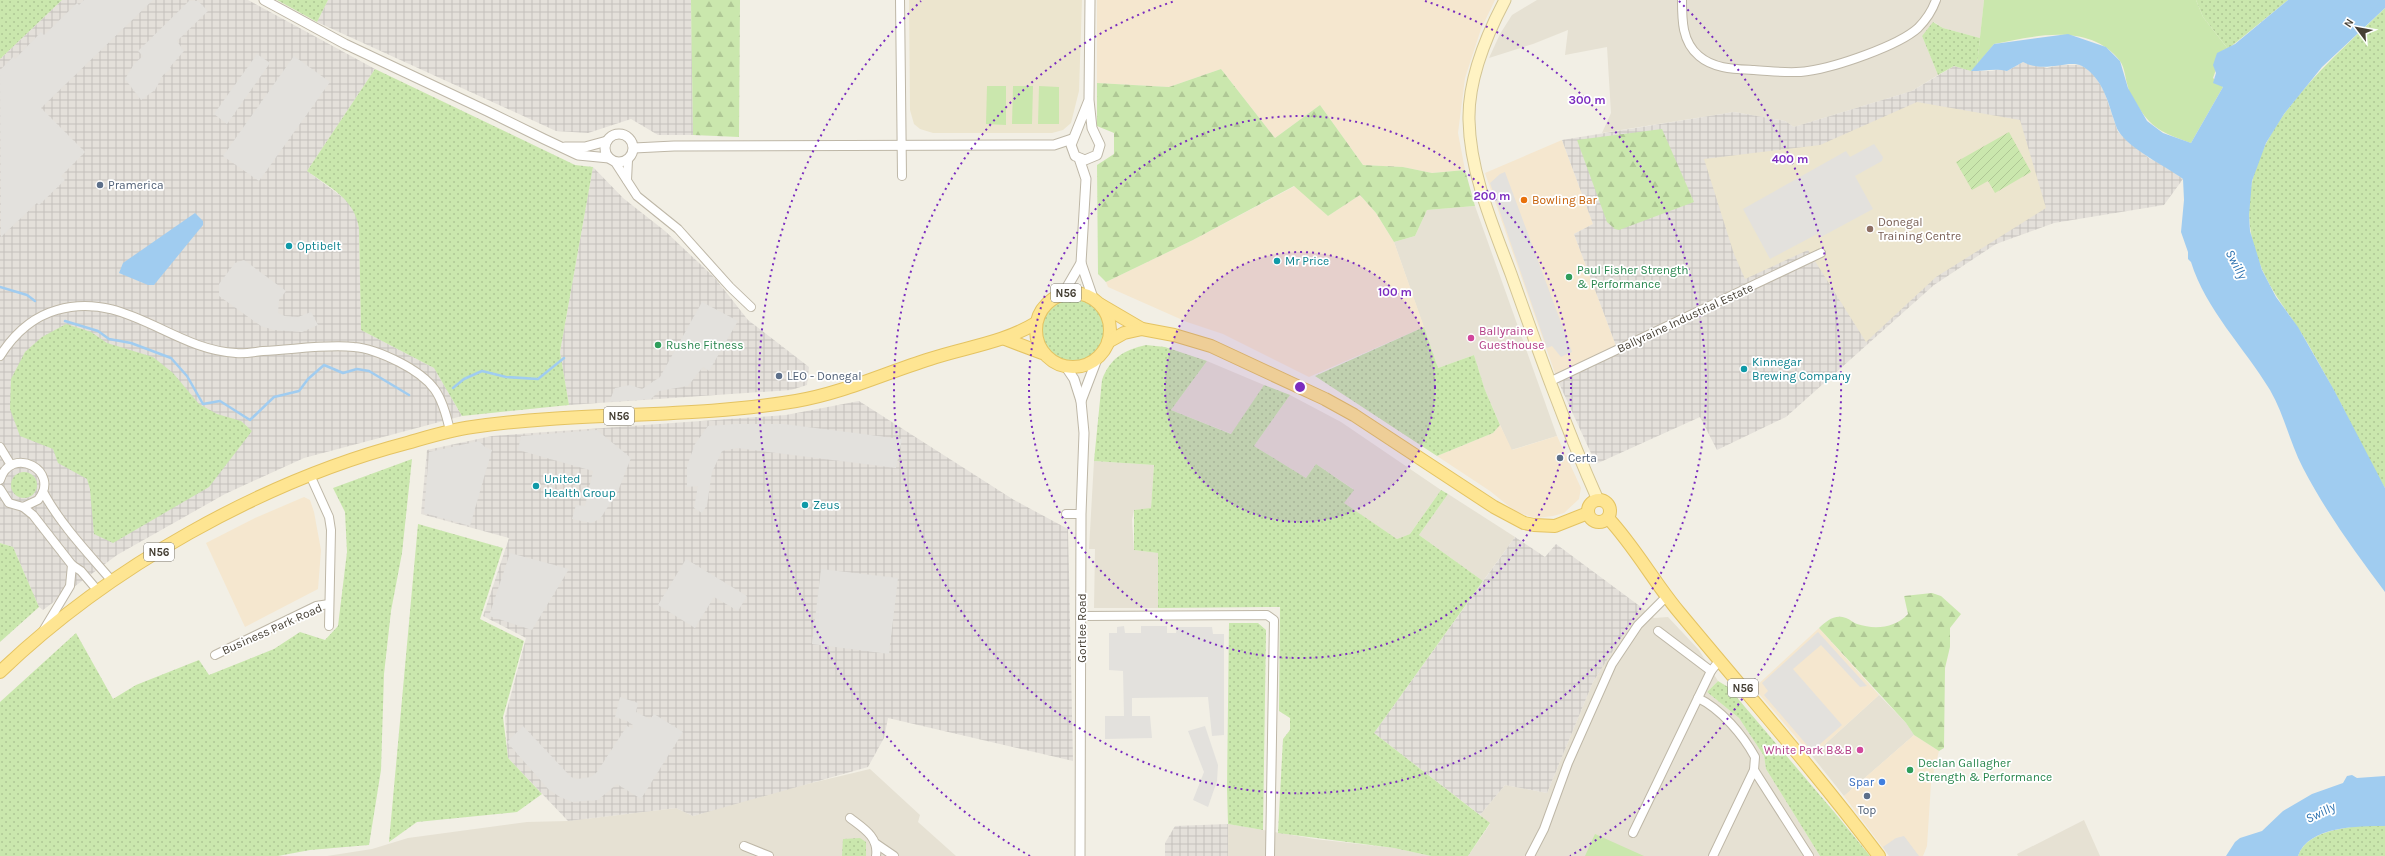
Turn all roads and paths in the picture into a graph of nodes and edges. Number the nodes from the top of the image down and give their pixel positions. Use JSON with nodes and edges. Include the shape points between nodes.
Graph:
{"nodes":[{"id":1,"x":264,"y":0,"type":"edge"},
{"id":2,"x":900,"y":0,"type":"edge"},
{"id":3,"x":1090,"y":0,"type":"edge"},
{"id":4,"x":1505,"y":0,"type":"edge"},
{"id":5,"x":1682,"y":0,"type":"edge"},
{"id":6,"x":1936,"y":0,"type":"edge"},
{"id":7,"x":1089,"y":100,"type":"junction"},
{"id":8,"x":1094,"y":133,"type":"junction"},
{"id":9,"x":1074,"y":137,"type":"junction"},
{"id":10,"x":607,"y":141,"type":"junction"},
{"id":11,"x":900,"y":145,"type":"junction"},
{"id":12,"x":560,"y":146,"type":"junction"},
{"id":13,"x":1054,"y":146,"type":"junction"},
{"id":14,"x":634,"y":148,"type":"junction"},
{"id":15,"x":1077,"y":157,"type":"junction"},
{"id":16,"x":1094,"y":157,"type":"junction"},
{"id":17,"x":612,"y":160,"type":"junction"},
{"id":18,"x":628,"y":160,"type":"junction"},
{"id":19,"x":902,"y":176,"type":"dead end"},
{"id":20,"x":1086,"y":179,"type":"junction"},
{"id":21,"x":627,"y":180,"type":"junction"},
{"id":22,"x":1822,"y":253,"type":"dead end"},
{"id":23,"x":1080,"y":263,"type":"junction"},
{"id":24,"x":1063,"y":294,"type":"junction"},
{"id":25,"x":1097,"y":301,"type":"junction"},
{"id":26,"x":751,"y":307,"type":"dead end"},
{"id":27,"x":1036,"y":323,"type":"junction"},
{"id":28,"x":1142,"y":329,"type":"junction"},
{"id":29,"x":1005,"y":339,"type":"junction"},
{"id":30,"x":1108,"y":342,"type":"junction"},
{"id":31,"x":1042,"y":353,"type":"junction"},
{"id":32,"x":0,"y":356,"type":"edge"},
{"id":33,"x":1097,"y":359,"type":"junction"},
{"id":34,"x":1066,"y":367,"type":"junction"},
{"id":35,"x":1549,"y":382,"type":"junction"},
{"id":36,"x":1081,"y":401,"type":"junction"},
{"id":37,"x":450,"y":431,"type":"junction"},
{"id":38,"x":0,"y":446,"type":"edge"},
{"id":39,"x":11,"y":465,"type":"junction"},
{"id":40,"x":310,"y":475,"type":"junction"},
{"id":41,"x":0,"y":480,"type":"edge"},
{"id":42,"x":0,"y":490,"type":"edge"},
{"id":43,"x":43,"y":492,"type":"junction"},
{"id":44,"x":1598,"y":500,"type":"junction"},
{"id":45,"x":23,"y":507,"type":"junction"},
{"id":46,"x":1588,"y":513,"type":"junction"},
{"id":47,"x":1066,"y":514,"type":"dead end"},
{"id":48,"x":1081,"y":514,"type":"junction"},
{"id":49,"x":1608,"y":518,"type":"junction"},
{"id":50,"x":72,"y":565,"type":"junction"},
{"id":51,"x":112,"y":581,"type":"junction"},
{"id":52,"x":98,"y":591,"type":"junction"},
{"id":53,"x":1666,"y":597,"type":"junction"},
{"id":54,"x":329,"y":604,"type":"junction"},
{"id":55,"x":1082,"y":616,"type":"junction"},
{"id":56,"x":329,"y":626,"type":"dead end"},
{"id":57,"x":1658,"y":631,"type":"dead end"},
{"id":58,"x":41,"y":633,"type":"junction"},
{"id":59,"x":215,"y":655,"type":"dead end"},
{"id":60,"x":1720,"y":661,"type":"junction"},
{"id":61,"x":1712,"y":671,"type":"junction"},
{"id":62,"x":0,"y":672,"type":"edge"},
{"id":63,"x":1698,"y":698,"type":"junction"},
{"id":64,"x":1754,"y":770,"type":"junction"},
{"id":65,"x":850,"y":818,"type":"dead end"},
{"id":66,"x":1633,"y":832,"type":"dead end"},
{"id":67,"x":875,"y":843,"type":"junction"},
{"id":68,"x":744,"y":846,"type":"dead end"},
{"id":69,"x":769,"y":856,"type":"edge"},
{"id":70,"x":876,"y":856,"type":"edge"},
{"id":71,"x":894,"y":856,"type":"edge"},
{"id":72,"x":1080,"y":856,"type":"edge"},
{"id":73,"x":1270,"y":856,"type":"edge"},
{"id":74,"x":1530,"y":856,"type":"edge"},
{"id":75,"x":1713,"y":856,"type":"edge"},
{"id":76,"x":1809,"y":856,"type":"edge"},
{"id":77,"x":1879,"y":856,"type":"edge"}],
"edges":[{"from":1,"to":12,"type":"street","via":[[345,44]]},
{"from":2,"to":11,"type":"street"},
{"from":3,"to":7,"type":"street"},
{"from":4,"to":35,"type":"main road","via":[[1495,18],[1477,66],[1470,94],[1471,146],[1498,238]]},
{"from":5,"to":6,"type":"street","via":[[1685,34],[1691,48],[1699,56],[1722,68],[1792,72],[1828,68],[1892,43],[1916,29],[1926,19]]},
{"from":7,"to":8,"type":"street"},
{"from":7,"to":9,"type":"street"},
{"from":8,"to":9,"type":"street","via":[[1084,131]]},
{"from":8,"to":16,"type":"street","via":[[1100,145]]},
{"from":9,"to":13,"type":"street"},
{"from":9,"to":15,"type":"street","via":[[1071,148]]},
{"from":10,"to":12,"type":"street","via":[[585,147]]},
{"from":10,"to":14,"type":"street","via":[[614,135],[623,134],[630,139]]},
{"from":10,"to":17,"type":"street","via":[[605,150]]},
{"from":11,"to":13,"type":"street"},
{"from":11,"to":14,"type":"street"},
{"from":11,"to":19,"type":"street"},
{"from":12,"to":17,"type":"street","via":[[578,155]]},
{"from":13,"to":15,"type":"street"},
{"from":14,"to":18,"type":"street"},
{"from":15,"to":16,"type":"street","via":[[1088,160]]},
{"from":15,"to":20,"type":"street"},
{"from":16,"to":20,"type":"street"},
{"from":17,"to":18,"type":"street"},
{"from":17,"to":21,"type":"street"},
{"from":18,"to":21,"type":"street"},
{"from":20,"to":23,"type":"street"},
{"from":21,"to":26,"type":"street","via":[[637,196],[678,229]]},
{"from":22,"to":35,"type":"street","name":"Ballyraine Industrial Estate"},
{"from":23,"to":24,"type":"street"},
{"from":23,"to":25,"type":"street"},
{"from":24,"to":25,"type":"main road","number":"N56","via":[[1078,293]]},
{"from":24,"to":27,"type":"main road","number":"N56","via":[[1045,304]]},
{"from":25,"to":28,"type":"main road","number":"N56"},
{"from":25,"to":30,"type":"main road","number":"N56","via":[[1110,323]]},
{"from":27,"to":29,"type":"main road","number":"N56"},
{"from":27,"to":31,"type":"main road","via":[[1035,334]]},
{"from":28,"to":30,"type":"main road","number":"N56","via":[[1124,333]]},
{"from":28,"to":46,"type":"main road","number":"N56","via":[[1174,334],[1211,346],[1325,399],[1354,415],[1494,507],[1524,523],[1534,526],[1555,526]]},
{"from":29,"to":31,"type":"main road"},
{"from":29,"to":37,"type":"main road","number":"N56","via":[[948,353],[875,379],[798,401],[703,411],[534,420]]},
{"from":30,"to":33,"type":"main road","number":"N56"},
{"from":31,"to":34,"type":"main road","via":[[1050,360]]},
{"from":32,"to":37,"type":"street","via":[[14,336],[46,313],[69,306],[94,304],[212,349],[236,353],[354,347],[389,358],[424,376],[436,389],[444,405]]},
{"from":33,"to":34,"type":"main road","via":[[1089,364]]},
{"from":33,"to":36,"type":"street","name":"Gortlee Road"},
{"from":34,"to":36,"type":"street","name":"Gortlee Road","via":[[1074,379]]},
{"from":35,"to":44,"type":"main road"},
{"from":36,"to":48,"type":"street","name":"Gortlee Road","via":[[1084,432]]},
{"from":37,"to":40,"type":"main road","number":"N56","via":[[383,449]]},
{"from":38,"to":39,"type":"street"},
{"from":39,"to":41,"type":"street"},
{"from":39,"to":43,"type":"street","via":[[25,463],[38,469],[43,477]]},
{"from":40,"to":51,"type":"main road","number":"N56","via":[[236,508]]},
{"from":40,"to":54,"type":"street","via":[[329,517],[331,530]]},
{"from":42,"to":45,"type":"street","via":[[9,503]]},
{"from":43,"to":45,"type":"street","via":[[36,503]]},
{"from":43,"to":51,"type":"street","via":[[72,535]]},
{"from":44,"to":46,"type":"main road","via":[[1591,503]]},
{"from":44,"to":49,"type":"main road","number":"N56","via":[[1605,501],[1610,507]]},
{"from":45,"to":50,"type":"street","via":[[33,515]]},
{"from":46,"to":49,"type":"main road","via":[[1592,519],[1599,522]]},
{"from":47,"to":48,"type":"street"},
{"from":48,"to":55,"type":"street","name":"Gortlee Road"},
{"from":49,"to":53,"type":"main road","number":"N56","via":[[1627,539]]},
{"from":50,"to":52,"type":"street","via":[[81,570]]},
{"from":50,"to":58,"type":"street","via":[[70,586]]},
{"from":51,"to":52,"type":"main road","number":"N56"},
{"from":52,"to":58,"type":"main road","number":"N56"},
{"from":53,"to":60,"type":"main road","number":"N56"},
{"from":53,"to":74,"type":"street","via":[[1638,625],[1612,664]]},
{"from":54,"to":56,"type":"street"},
{"from":54,"to":59,"type":"street","name":"Business Park Road","via":[[316,606]]},
{"from":55,"to":72,"type":"street","name":"Gortlee Road"},
{"from":55,"to":73,"type":"street","via":[[1267,615],[1274,620]]},
{"from":57,"to":61,"type":"street"},
{"from":58,"to":62,"type":"main road","number":"N56"},
{"from":60,"to":61,"type":"street"},
{"from":60,"to":77,"type":"main road","number":"N56"},
{"from":61,"to":63,"type":"street"},
{"from":63,"to":64,"type":"street","via":[[1714,707],[1735,730],[1755,757]]},
{"from":63,"to":66,"type":"street"},
{"from":64,"to":75,"type":"street"},
{"from":64,"to":76,"type":"street"},
{"from":65,"to":67,"type":"street","via":[[870,833]]},
{"from":67,"to":70,"type":"street"},
{"from":67,"to":71,"type":"street"},
{"from":68,"to":69,"type":"street"}]}
